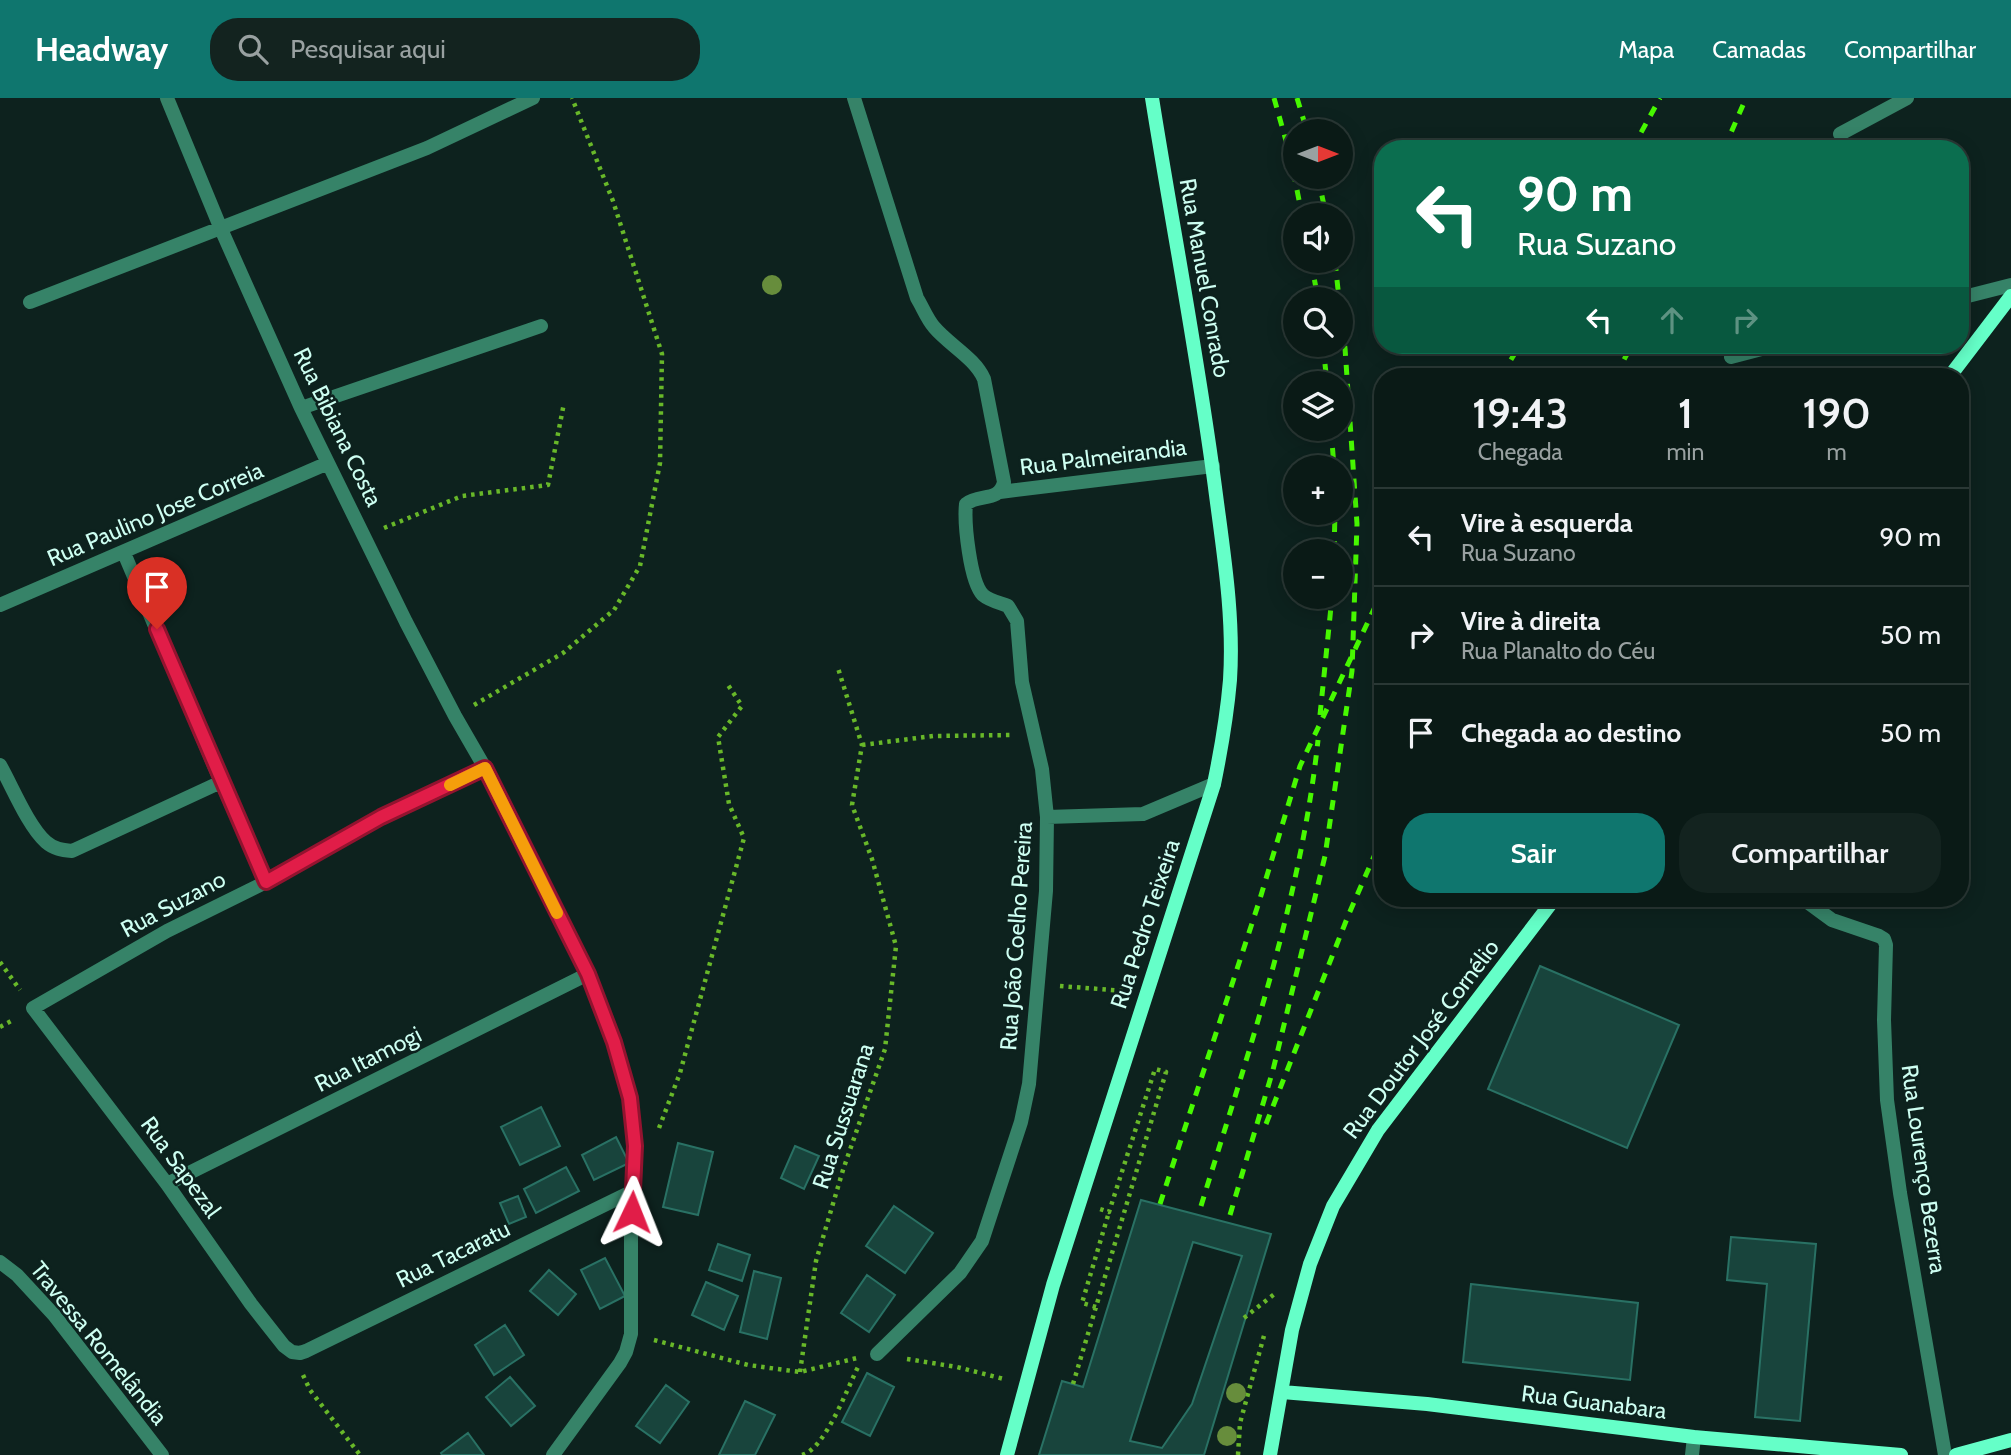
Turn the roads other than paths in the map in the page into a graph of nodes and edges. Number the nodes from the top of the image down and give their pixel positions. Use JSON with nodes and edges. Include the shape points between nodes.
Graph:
{"nodes":[{"id":1,"x":167,"y":98,"type":"edge"},
{"id":2,"x":533,"y":98,"type":"edge"},
{"id":3,"x":854,"y":98,"type":"edge"},
{"id":4,"x":1152,"y":98,"type":"edge"},
{"id":5,"x":1907,"y":98,"type":"edge"},
{"id":6,"x":1840,"y":134,"type":"dead end"},
{"id":7,"x":220,"y":229,"type":"junction"},
{"id":8,"x":2011,"y":285,"type":"edge"},
{"id":9,"x":1969,"y":296,"type":"edge"},
{"id":10,"x":2011,"y":296,"type":"edge"},
{"id":11,"x":30,"y":302,"type":"dead end"},
{"id":12,"x":541,"y":326,"type":"dead end"},
{"id":13,"x":1969,"y":351,"type":"edge"},
{"id":14,"x":1742,"y":354,"type":"edge"},
{"id":15,"x":1967,"y":354,"type":"edge"},
{"id":16,"x":1731,"y":357,"type":"dead end"},
{"id":17,"x":1956,"y":368,"type":"edge"},
{"id":18,"x":301,"y":408,"type":"junction"},
{"id":19,"x":328,"y":463,"type":"junction"},
{"id":20,"x":1213,"y":466,"type":"junction"},
{"id":21,"x":1000,"y":492,"type":"junction"},
{"id":22,"x":124,"y":553,"type":"junction"},
{"id":23,"x":0,"y":605,"type":"edge"},
{"id":24,"x":0,"y":765,"type":"edge"},
{"id":25,"x":485,"y":768,"type":"junction"},
{"id":26,"x":221,"y":782,"type":"junction"},
{"id":27,"x":1214,"y":784,"type":"junction"},
{"id":28,"x":1047,"y":817,"type":"junction"},
{"id":29,"x":266,"y":882,"type":"junction"},
{"id":30,"x":1548,"y":907,"type":"edge"},
{"id":31,"x":1814,"y":907,"type":"edge"},
{"id":32,"x":588,"y":974,"type":"junction"},
{"id":33,"x":33,"y":1008,"type":"joint"},
{"id":34,"x":167,"y":1185,"type":"junction"},
{"id":35,"x":633,"y":1191,"type":"junction"},
{"id":36,"x":0,"y":1262,"type":"edge"},
{"id":37,"x":292,"y":1352,"type":"joint"},
{"id":38,"x":870,"y":1355,"type":"road end"},
{"id":39,"x":1282,"y":1392,"type":"junction"},
{"id":40,"x":1694,"y":1437,"type":"junction"},
{"id":41,"x":2011,"y":1440,"type":"edge"},
{"id":42,"x":162,"y":1455,"type":"edge"},
{"id":43,"x":552,"y":1455,"type":"edge"},
{"id":44,"x":1007,"y":1455,"type":"edge"},
{"id":45,"x":1270,"y":1455,"type":"edge"},
{"id":46,"x":1692,"y":1455,"type":"edge"},
{"id":47,"x":1901,"y":1455,"type":"edge"},
{"id":48,"x":1945,"y":1455,"type":"edge"},
{"id":49,"x":1956,"y":1455,"type":"edge"}],
"edges":[{"from":1,"to":7,"type":"street","name":"Rua Bibiana Costa"},
{"from":2,"to":7,"type":"street","via":[[427,148]]},
{"from":3,"to":21,"type":"street","via":[[917,298],[933,326],[980,369],[984,379],[1003,474]]},
{"from":4,"to":20,"type":"street","name":"Rua Manuel Conrado"},
{"from":5,"to":6,"type":"street"},
{"from":7,"to":11,"type":"street"},
{"from":7,"to":18,"type":"street","name":"Rua Bibiana Costa"},
{"from":8,"to":9,"type":"street"},
{"from":10,"to":13,"type":"street"},
{"from":12,"to":18,"type":"street"},
{"from":14,"to":16,"type":"street"},
{"from":15,"to":17,"type":"street"},
{"from":18,"to":19,"type":"street","name":"Rua Bibiana Costa"},
{"from":19,"to":22,"type":"street","name":"Rua Paulino Jose Correia"},
{"from":19,"to":25,"type":"street","name":"Rua Bibiana Costa"},
{"from":20,"to":21,"type":"street","name":"Rua Palmeirandia"},
{"from":20,"to":27,"type":"street","name":"Rua Pedro Teixeira","via":[[1229,608],[1230,663]]},
{"from":21,"to":28,"type":"street","name":"Rua João Coelho Pereira","via":[[966,504],[973,574],[983,594],[1009,606],[1017,621],[1022,682],[1042,769]]},
{"from":22,"to":23,"type":"street","name":"Rua Paulino Jose Correia"},
{"from":22,"to":26,"type":"street"},
{"from":24,"to":26,"type":"street","via":[[46,842],[72,851]]},
{"from":25,"to":29,"type":"street","name":"Rua Suzano","via":[[381,817]]},
{"from":25,"to":32,"type":"street","name":"Rua Bibiana Costa"},
{"from":26,"to":29,"type":"street"},
{"from":27,"to":28,"type":"street","via":[[1143,814]]},
{"from":27,"to":44,"type":"street","name":"Rua Pedro Teixeira","via":[[1053,1285]]},
{"from":28,"to":38,"type":"street","name":"Rua João Coelho Pereira","via":[[1046,891],[1029,1084],[982,1241],[960,1273]]},
{"from":29,"to":33,"type":"street","name":"Rua Suzano","via":[[167,931]]},
{"from":30,"to":39,"type":"street","name":"Rua Doutor José Cornélio","via":[[1378,1130],[1333,1206],[1310,1264]]},
{"from":31,"to":48,"type":"street","name":"Rua Lourenço Bezerra","via":[[1832,920],[1879,936],[1886,945],[1887,1100]]},
{"from":32,"to":34,"type":"street","name":"Rua Itamogi"},
{"from":32,"to":35,"type":"street","name":"Rua Bibiana Costa","via":[[630,1098]]},
{"from":33,"to":34,"type":"street","name":"Rua Sapezal"},
{"from":34,"to":37,"type":"street","name":"Rua Sapezal","via":[[251,1304]]},
{"from":35,"to":37,"type":"street","name":"Rua Tacaratu","via":[[306,1351]]},
{"from":35,"to":43,"type":"street","name":"Rua Bibiana Costa","via":[[631,1334],[626,1352]]},
{"from":36,"to":42,"type":"street","name":"Travessa Romelândia","via":[[54,1315]]},
{"from":39,"to":40,"type":"street","name":"Rua Guanabara"},
{"from":39,"to":45,"type":"street","name":"Rua Doutor José Cornélio"},
{"from":40,"to":46,"type":"street"},
{"from":40,"to":47,"type":"street","name":"Rua Guanabara"},
{"from":41,"to":49,"type":"street"}]}
